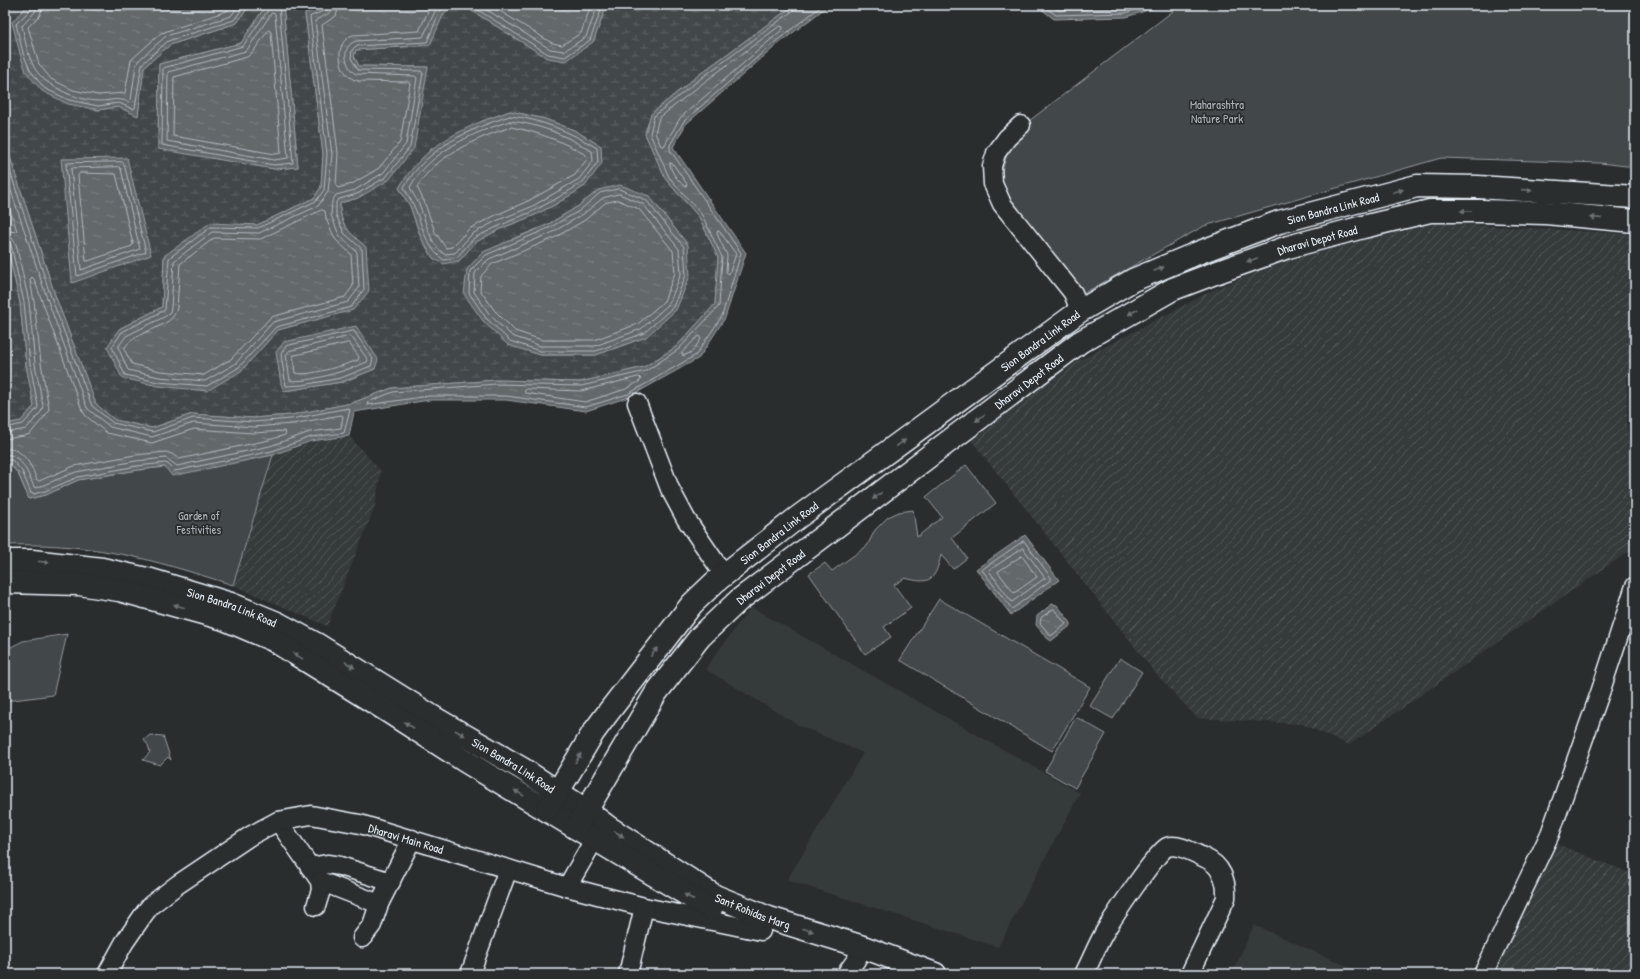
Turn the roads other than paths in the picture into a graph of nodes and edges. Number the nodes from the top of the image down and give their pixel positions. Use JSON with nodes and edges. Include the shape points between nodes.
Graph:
{"nodes":[{"id":1,"x":1021,"y":125,"type":"dead end"},
{"id":2,"x":1635,"y":198,"type":"edge"},
{"id":3,"x":1635,"y":221,"type":"edge"},
{"id":4,"x":1080,"y":311,"type":"junction"},
{"id":5,"x":637,"y":403,"type":"dead end"},
{"id":6,"x":882,"y":456,"type":"junction"},
{"id":7,"x":898,"y":480,"type":"junction"},
{"id":8,"x":826,"y":498,"type":"junction"},
{"id":9,"x":844,"y":521,"type":"junction"},
{"id":10,"x":5,"y":561,"type":"edge"},
{"id":11,"x":724,"y":575,"type":"junction"},
{"id":12,"x":5,"y":582,"type":"edge"},
{"id":13,"x":1635,"y":586,"type":"edge"},
{"id":14,"x":553,"y":801,"type":"junction"},
{"id":15,"x":582,"y":820,"type":"junction"},
{"id":16,"x":278,"y":821,"type":"junction"},
{"id":17,"x":412,"y":839,"type":"junction"},
{"id":18,"x":594,"y":840,"type":"junction"},
{"id":19,"x":310,"y":866,"type":"junction"},
{"id":20,"x":508,"y":868,"type":"junction"},
{"id":21,"x":320,"y":881,"type":"junction"},
{"id":22,"x":391,"y":882,"type":"junction"},
{"id":23,"x":567,"y":886,"type":"junction"},
{"id":24,"x":379,"y":904,"type":"junction"},
{"id":25,"x":316,"y":906,"type":"dead end"},
{"id":26,"x":644,"y":907,"type":"junction"},
{"id":27,"x":761,"y":931,"type":"junction"},
{"id":28,"x":362,"y":938,"type":"dead end"},
{"id":29,"x":855,"y":960,"type":"edge"},
{"id":30,"x":107,"y":974,"type":"edge"},
{"id":31,"x":470,"y":974,"type":"edge"},
{"id":32,"x":628,"y":974,"type":"edge"},
{"id":33,"x":895,"y":974,"type":"edge"},
{"id":34,"x":935,"y":974,"type":"edge"},
{"id":35,"x":1084,"y":974,"type":"edge"},
{"id":36,"x":1190,"y":974,"type":"edge"},
{"id":37,"x":1483,"y":974,"type":"edge"}],
"edges":[{"from":1,"to":4,"type":"street","via":[[996,153],[992,166],[993,184],[1002,204],[1073,293]]},
{"from":4,"to":2,"type":"main road","name":"Sion Bandra Link Road","one_way":true,"via":[[1133,280],[1279,222],[1417,186],[1478,187]]},
{"from":3,"to":7,"type":"main road","name":"Dharavi Depot Road","one_way":true,"via":[[1546,213],[1430,211],[1288,247],[1222,270],[1174,289],[1080,342]]},
{"from":6,"to":4,"type":"main road","name":"Sion Bandra Link Road","one_way":true},
{"from":5,"to":11,"type":"street","via":[[670,489],[686,519]]},
{"from":6,"to":7,"type":"main road"},
{"from":6,"to":8,"type":"main road","name":"Sion Bandra Link Road"},
{"from":7,"to":9,"type":"main road","name":"Dharavi Depot Road","one_way":true},
{"from":8,"to":9,"type":"main road"},
{"from":8,"to":11,"type":"main road","name":"Sion Bandra Link Road"},
{"from":9,"to":15,"type":"main road","name":"Dharavi Depot Road","via":[[739,600],[700,637],[656,693]]},
{"from":10,"to":14,"type":"main road","name":"Sion Bandra Link Road","one_way":true,"via":[[32,561],[102,569],[151,580],[231,604],[277,623],[318,645],[521,768]]},
{"from":14,"to":11,"type":"main road","name":"Sion Bandra Link Road","one_way":true,"via":[[593,733],[646,662],[692,604]]},
{"from":14,"to":12,"type":"main road","name":"Sion Bandra Link Road","one_way":true,"via":[[465,761],[273,640],[224,619],[119,590],[80,584]]},
{"from":13,"to":37,"type":"street","via":[[1550,834]]},
{"from":14,"to":15,"type":"main road","name":"Sion Bandra Link Road"},
{"from":15,"to":18,"type":"main road","name":"Sant Rohidas Marg"},
{"from":15,"to":29,"type":"main road","name":"Sant Rohidas Marg","one_way":true,"via":[[608,827],[715,896],[769,918]]},
{"from":16,"to":17,"type":"street","name":"Dharavi Main Road","via":[[311,815],[360,824]]},
{"from":16,"to":19,"type":"street"},
{"from":16,"to":30,"type":"street","name":"Dharavi Main Road","via":[[250,836],[151,905],[124,943]]},
{"from":17,"to":20,"type":"street","name":"Dharavi Main Road"},
{"from":17,"to":22,"type":"street"},
{"from":18,"to":23,"type":"street"},
{"from":27,"to":18,"type":"main road","name":"Sant Rohidas Marg","one_way":true,"via":[[711,910]]},
{"from":19,"to":21,"type":"street"},
{"from":19,"to":22,"type":"street","via":[[340,866]]},
{"from":20,"to":23,"type":"street","name":"Dharavi Main Road"},
{"from":20,"to":31,"type":"street"},
{"from":21,"to":24,"type":"street"},
{"from":21,"to":25,"type":"street","via":[[322,890]]},
{"from":22,"to":24,"type":"street"},
{"from":23,"to":26,"type":"street","name":"Dharavi Main Road"},
{"from":24,"to":28,"type":"street","via":[[372,924]]},
{"from":26,"to":27,"type":"street","name":"Dharavi Main Road"},
{"from":26,"to":32,"type":"street"},
{"from":27,"to":29,"type":"main road","name":"Sant Rohidas Marg"},
{"from":29,"to":33,"type":"main road","name":"Sant Rohidas Marg"},
{"from":29,"to":34,"type":"main road","name":"Sant Rohidas Marg"},
{"from":35,"to":36,"type":"street","via":[[1107,928],[1152,863],[1166,847],[1175,846],[1211,861],[1222,873],[1227,887],[1226,898]]}]}
